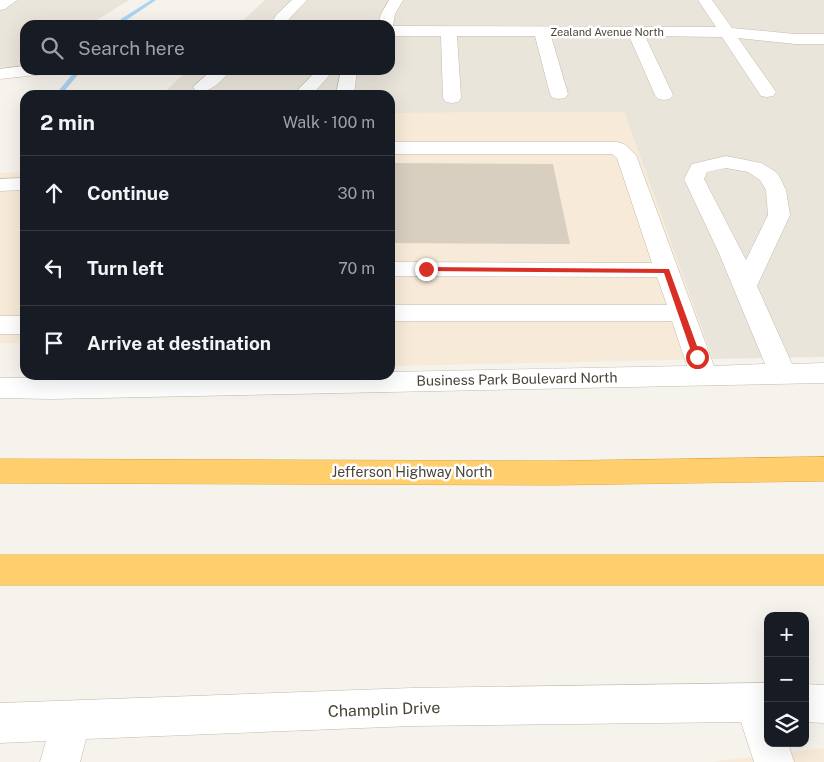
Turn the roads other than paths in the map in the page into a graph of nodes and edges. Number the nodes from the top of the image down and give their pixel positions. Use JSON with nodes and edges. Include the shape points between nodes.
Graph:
{"nodes":[{"id":1,"x":10,"y":0,"type":"edge"},
{"id":2,"x":300,"y":0,"type":"edge"},
{"id":3,"x":396,"y":0,"type":"edge"},
{"id":4,"x":705,"y":0,"type":"edge"},
{"id":5,"x":0,"y":6,"type":"edge"},
{"id":6,"x":280,"y":20,"type":"edge"},
{"id":7,"x":387,"y":20,"type":"edge"},
{"id":8,"x":395,"y":31,"type":"edge"},
{"id":9,"x":448,"y":32,"type":"junction"},
{"id":10,"x":542,"y":32,"type":"junction"},
{"id":11,"x":635,"y":32,"type":"junction"},
{"id":12,"x":726,"y":32,"type":"junction"},
{"id":13,"x":824,"y":39,"type":"edge"},
{"id":14,"x":20,"y":72,"type":"edge"},
{"id":15,"x":0,"y":74,"type":"edge"},
{"id":16,"x":216,"y":75,"type":"edge"},
{"id":17,"x":321,"y":75,"type":"edge"},
{"id":18,"x":348,"y":75,"type":"edge"},
{"id":19,"x":202,"y":86,"type":"dead end"},
{"id":20,"x":307,"y":90,"type":"edge"},
{"id":21,"x":346,"y":90,"type":"edge"},
{"id":22,"x":767,"y":92,"type":"dead end"},
{"id":23,"x":559,"y":94,"type":"dead end"},
{"id":24,"x":664,"y":94,"type":"dead end"},
{"id":25,"x":452,"y":98,"type":"dead end"},
{"id":26,"x":395,"y":148,"type":"edge"},
{"id":27,"x":20,"y":184,"type":"edge"},
{"id":28,"x":0,"y":185,"type":"edge"},
{"id":29,"x":395,"y":269,"type":"edge"},
{"id":30,"x":536,"y":270,"type":"junction"},
{"id":31,"x":667,"y":270,"type":"junction"},
{"id":32,"x":745,"y":286,"type":"junction"},
{"id":33,"x":682,"y":312,"type":"junction"},
{"id":34,"x":542,"y":313,"type":"junction"},
{"id":35,"x":395,"y":314,"type":"edge"},
{"id":36,"x":0,"y":325,"type":"edge"},
{"id":37,"x":20,"y":325,"type":"edge"},
{"id":38,"x":824,"y":373,"type":"edge"},
{"id":39,"x":784,"y":374,"type":"junction"},
{"id":40,"x":704,"y":375,"type":"junction"},
{"id":41,"x":395,"y":378,"type":"edge"},
{"id":42,"x":227,"y":380,"type":"edge"},
{"id":43,"x":0,"y":388,"type":"edge"},
{"id":44,"x":824,"y":469,"type":"edge"},
{"id":45,"x":0,"y":471,"type":"edge"},
{"id":46,"x":0,"y":570,"type":"edge"},
{"id":47,"x":824,"y":570,"type":"edge"},
{"id":48,"x":761,"y":702,"type":"edge"},
{"id":49,"x":809,"y":703,"type":"edge"},
{"id":50,"x":824,"y":704,"type":"edge"},
{"id":51,"x":71,"y":721,"type":"junction"},
{"id":52,"x":0,"y":723,"type":"edge"},
{"id":53,"x":60,"y":762,"type":"edge"},
{"id":54,"x":774,"y":762,"type":"edge"}],
"edges":[{"from":1,"to":5,"type":"street"},
{"from":2,"to":6,"type":"street"},
{"from":3,"to":7,"type":"street"},
{"from":4,"to":12,"type":"street"},
{"from":8,"to":9,"type":"street","name":"Zealand Avenue North"},
{"from":9,"to":10,"type":"street","name":"Zealand Avenue North"},
{"from":9,"to":25,"type":"street"},
{"from":10,"to":11,"type":"street","name":"Zealand Avenue North"},
{"from":10,"to":23,"type":"street"},
{"from":11,"to":12,"type":"street","name":"Zealand Avenue North"},
{"from":11,"to":24,"type":"street"},
{"from":12,"to":13,"type":"street","name":"Zealand Avenue North"},
{"from":12,"to":22,"type":"street"},
{"from":14,"to":15,"type":"street"},
{"from":16,"to":19,"type":"street"},
{"from":17,"to":20,"type":"street"},
{"from":18,"to":21,"type":"street"},
{"from":26,"to":31,"type":"street","via":[[617,148],[626,155]]},
{"from":27,"to":28,"type":"street"},
{"from":29,"to":30,"type":"street"},
{"from":30,"to":31,"type":"street"},
{"from":30,"to":34,"type":"street"},
{"from":31,"to":33,"type":"street"},
{"from":32,"to":32,"type":"street","via":[[716,219],[694,179],[699,168],[726,162],[754,167],[769,176],[776,190],[779,215]]},
{"from":32,"to":39,"type":"street"},
{"from":33,"to":34,"type":"street"},
{"from":33,"to":40,"type":"street"},
{"from":34,"to":35,"type":"street"},
{"from":36,"to":37,"type":"street"},
{"from":38,"to":39,"type":"street","name":"Business Park Boulevard North"},
{"from":39,"to":40,"type":"street","name":"Business Park Boulevard North"},
{"from":40,"to":41,"type":"street","name":"Business Park Boulevard North"},
{"from":42,"to":43,"type":"street","name":"Business Park Boulevard North"},
{"from":44,"to":45,"type":"highway","name":"Jefferson Highway North","via":[[553,473]]},
{"from":46,"to":47,"type":"highway"},
{"from":48,"to":51,"type":"street","name":"Champlin Drive","via":[[412,707]]},
{"from":48,"to":54,"type":"street"},
{"from":49,"to":50,"type":"street"},
{"from":51,"to":52,"type":"street","name":"Champlin Drive"},
{"from":51,"to":53,"type":"street"}]}
